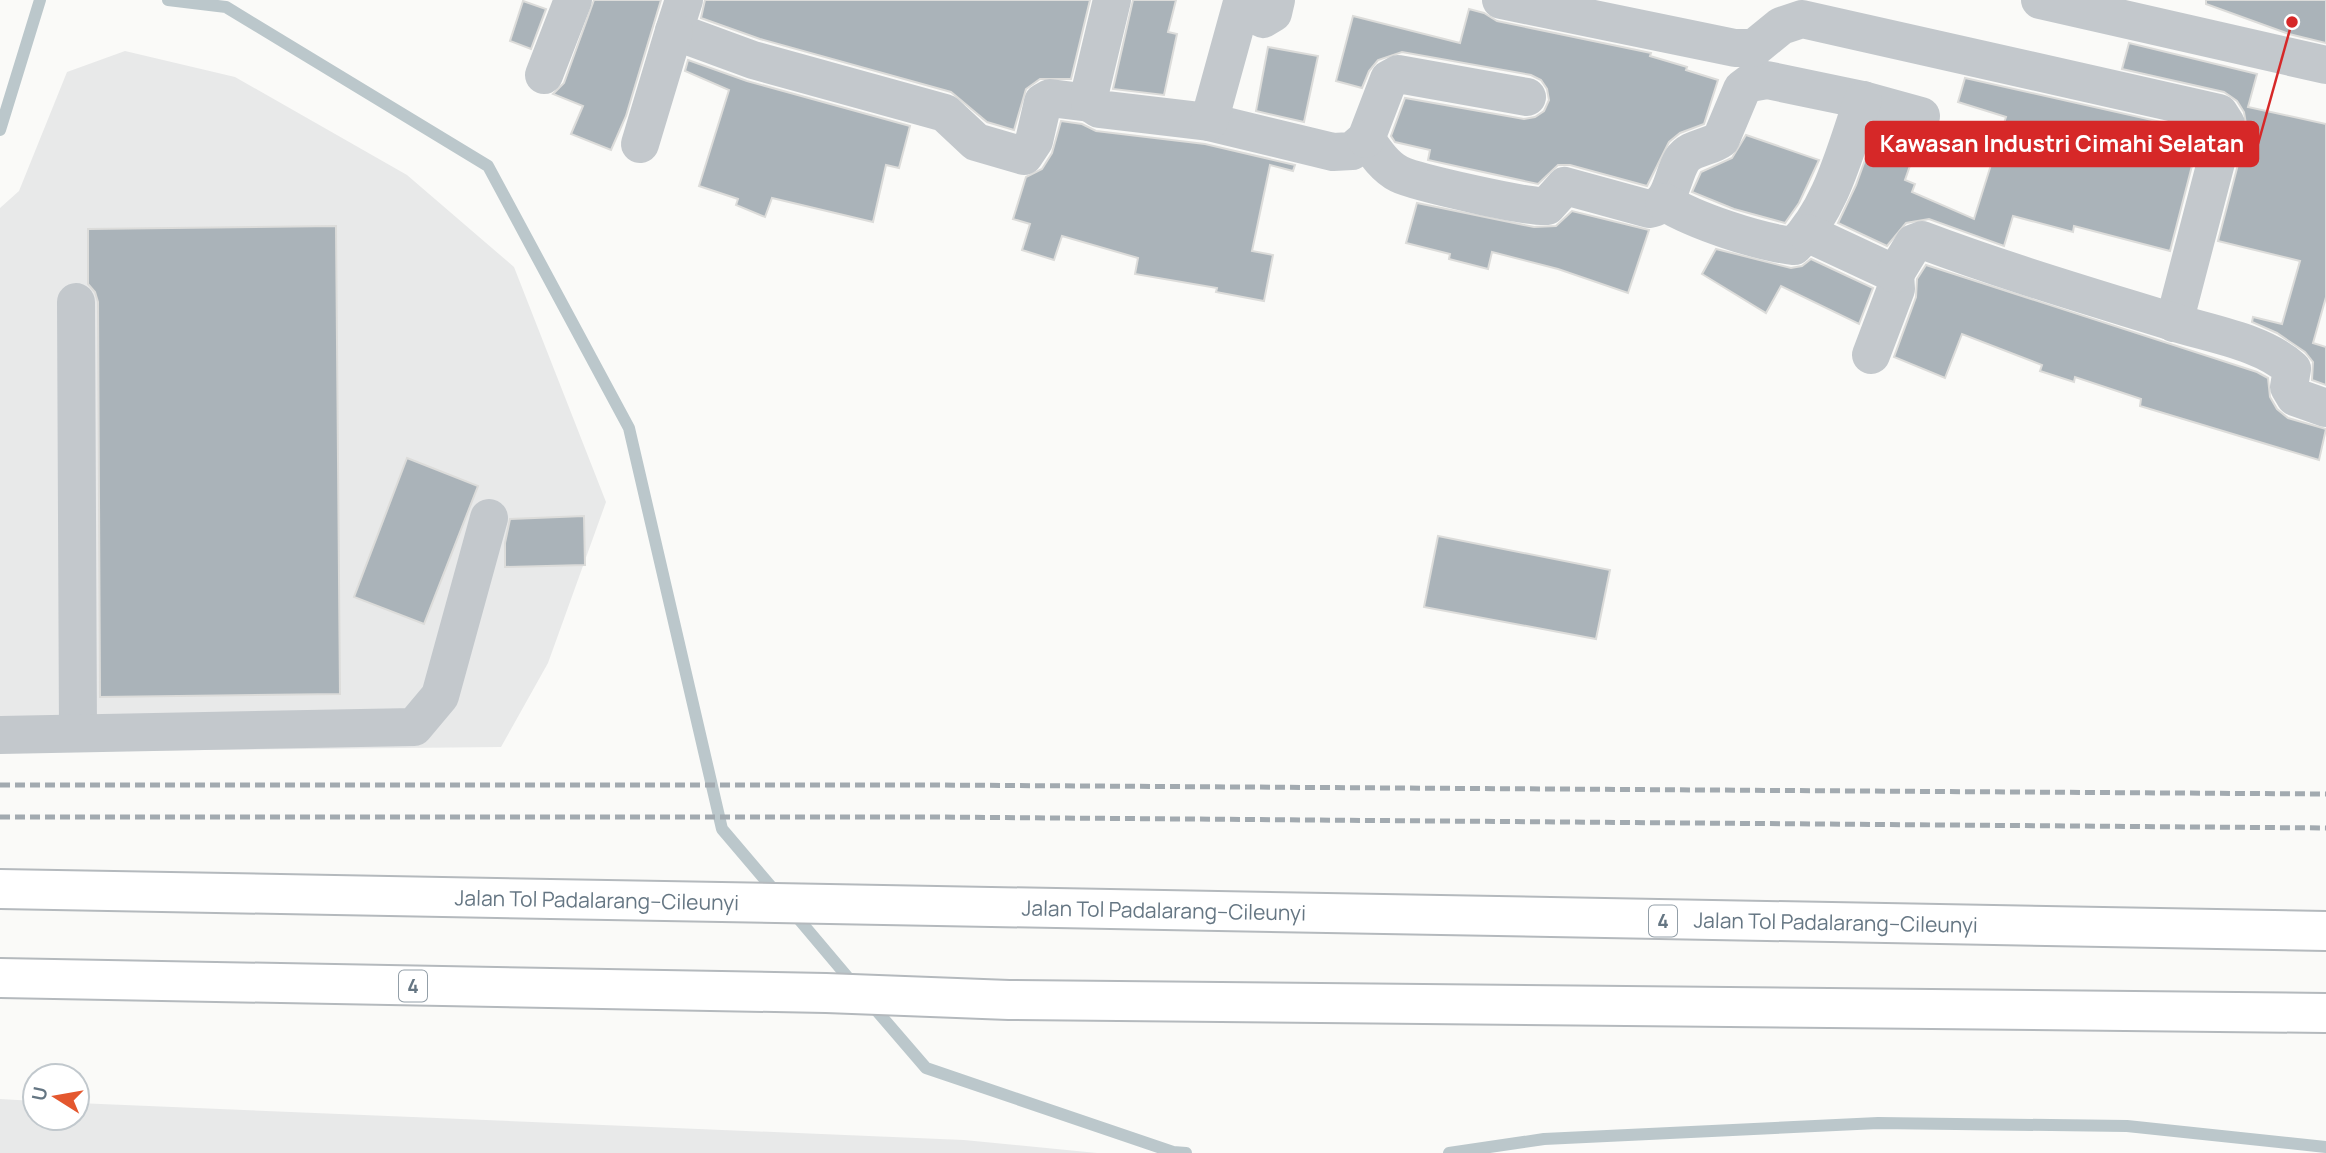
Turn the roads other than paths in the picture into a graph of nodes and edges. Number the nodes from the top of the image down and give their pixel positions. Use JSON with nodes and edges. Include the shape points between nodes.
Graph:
{"nodes":[{"id":1,"x":573,"y":0,"type":"edge"},
{"id":2,"x":1112,"y":0,"type":"edge"},
{"id":3,"x":1501,"y":0,"type":"edge"},
{"id":4,"x":2040,"y":0,"type":"edge"},
{"id":5,"x":1247,"y":2,"type":"edge"},
{"id":6,"x":679,"y":16,"type":"edge"},
{"id":7,"x":2326,"y":65,"type":"edge"},
{"id":8,"x":544,"y":75,"type":"dead end"},
{"id":9,"x":1527,"y":97,"type":"dead end"},
{"id":10,"x":1863,"y":100,"type":"junction"},
{"id":11,"x":1090,"y":103,"type":"junction"},
{"id":12,"x":1920,"y":116,"type":"dead end"},
{"id":13,"x":1209,"y":122,"type":"junction"},
{"id":14,"x":1366,"y":139,"type":"junction"},
{"id":15,"x":640,"y":144,"type":"dead end"},
{"id":16,"x":1664,"y":202,"type":"junction"},
{"id":17,"x":1807,"y":233,"type":"junction"},
{"id":18,"x":1895,"y":274,"type":"junction"},
{"id":19,"x":76,"y":302,"type":"dead end"},
{"id":20,"x":2174,"y":323,"type":"junction"},
{"id":21,"x":1871,"y":355,"type":"dead end"},
{"id":22,"x":2326,"y":408,"type":"edge"},
{"id":23,"x":489,"y":518,"type":"dead end"},
{"id":24,"x":78,"y":733,"type":"junction"},
{"id":25,"x":0,"y":735,"type":"edge"},
{"id":26,"x":0,"y":888,"type":"edge"},
{"id":27,"x":2326,"y":931,"type":"edge"},
{"id":28,"x":0,"y":978,"type":"edge"},
{"id":29,"x":2326,"y":1013,"type":"edge"}],
"edges":[{"from":1,"to":8,"type":"street"},
{"from":2,"to":11,"type":"street"},
{"from":3,"to":20,"type":"street","via":[[1735,48],[1754,48],[1781,26],[1802,19],[2219,113],[2226,124]]},
{"from":4,"to":7,"type":"street"},
{"from":5,"to":13,"type":"street"},
{"from":6,"to":11,"type":"street","via":[[753,60],[945,113],[976,142],[1024,156],[1034,141],[1043,102],[1050,98]]},
{"from":6,"to":15,"type":"street"},
{"from":9,"to":14,"type":"street","via":[[1398,74],[1389,79]]},
{"from":10,"to":12,"type":"street"},
{"from":10,"to":16,"type":"street","via":[[1767,80],[1751,83],[1736,99],[1721,139],[1682,159]]},
{"from":10,"to":17,"type":"street","via":[[1830,193]]},
{"from":11,"to":13,"type":"street","via":[[1100,109]]},
{"from":13,"to":14,"type":"street","via":[[1333,152],[1352,151]]},
{"from":14,"to":16,"type":"street","via":[[1398,174],[1518,205],[1547,206],[1564,186],[1649,209]]},
{"from":16,"to":17,"type":"street","via":[[1688,216],[1775,244],[1794,246]]},
{"from":17,"to":18,"type":"street"},
{"from":18,"to":20,"type":"street","via":[[1914,243],[1922,240]]},
{"from":18,"to":21,"type":"street","via":[[1896,289]]},
{"from":19,"to":24,"type":"street"},
{"from":20,"to":22,"type":"street","via":[[2283,360],[2292,369],[2289,387],[2294,397]]},
{"from":23,"to":24,"type":"street","via":[[440,696],[414,727]]},
{"from":24,"to":25,"type":"street"},
{"from":26,"to":27,"type":"highway","name":"Jalan Tol Padalarang–Cileunyi","number":"4"},
{"from":28,"to":29,"type":"highway","number":"4","via":[[1009,1000]]}]}
